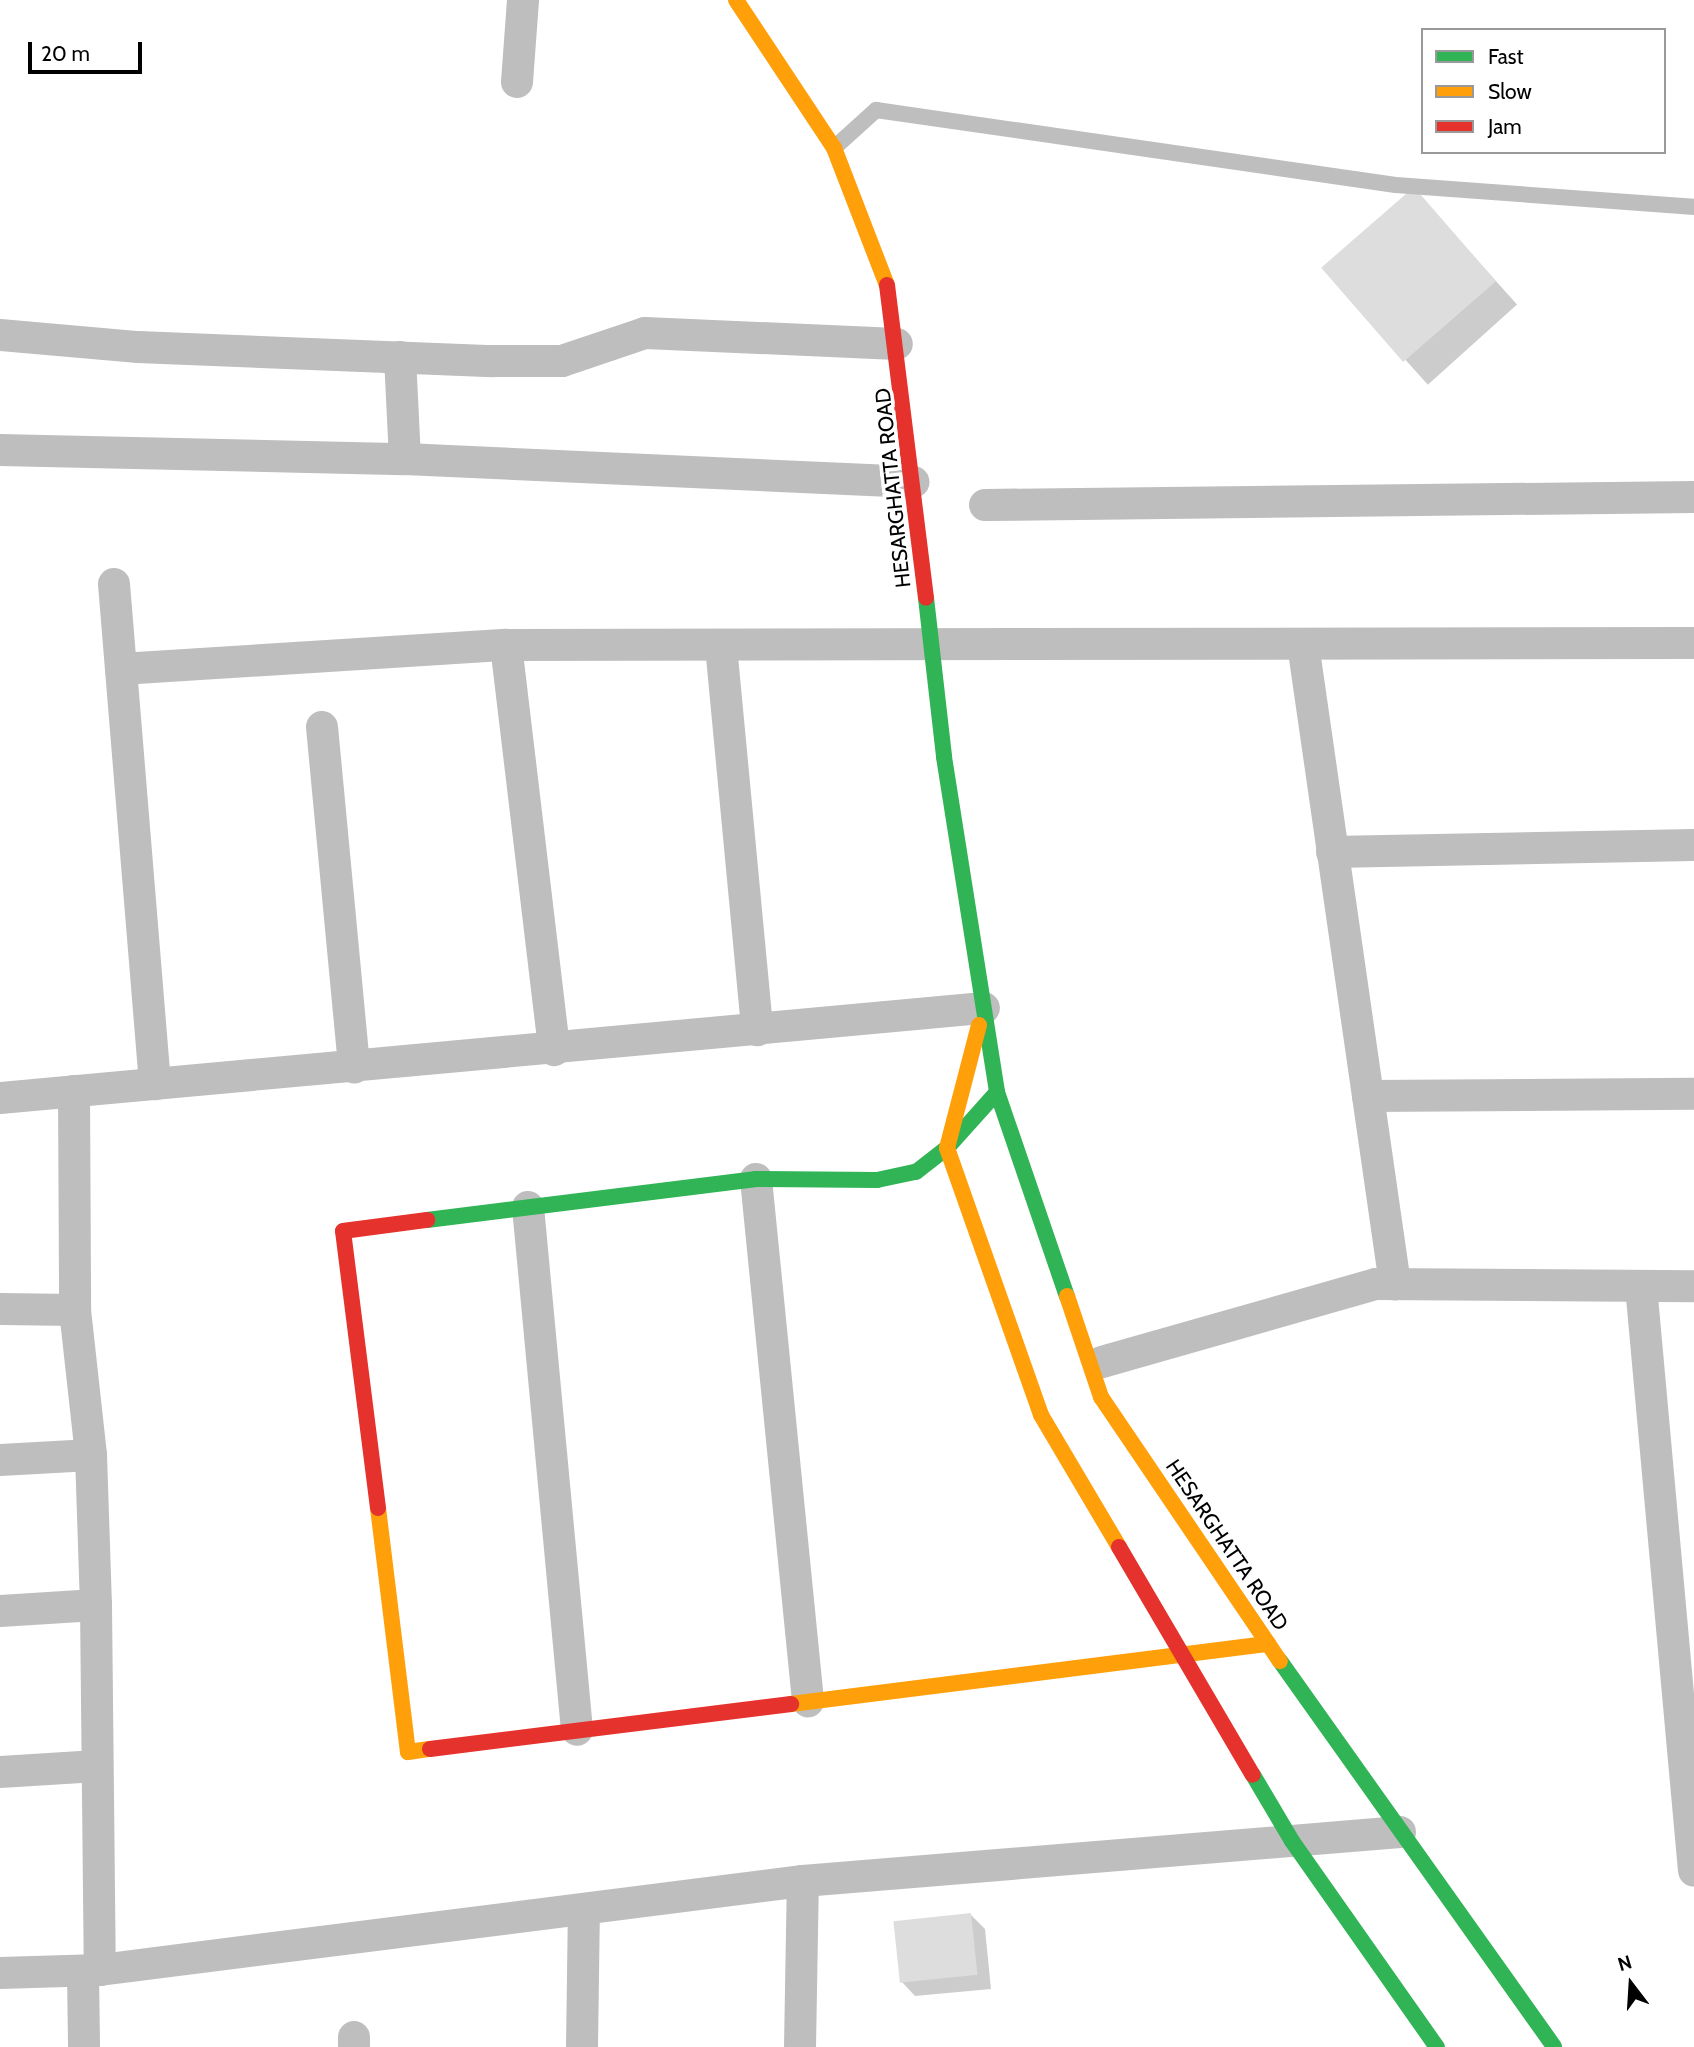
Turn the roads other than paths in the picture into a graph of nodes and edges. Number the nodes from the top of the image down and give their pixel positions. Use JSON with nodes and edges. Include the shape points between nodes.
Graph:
{"nodes":[{"id":1,"x":523,"y":0,"type":"edge"},
{"id":2,"x":736,"y":0,"type":"edge"},
{"id":3,"x":517,"y":82,"type":"dead end"},
{"id":4,"x":834,"y":148,"type":"junction"},
{"id":5,"x":1694,"y":207,"type":"edge"},
{"id":6,"x":0,"y":335,"type":"edge"},
{"id":7,"x":897,"y":344,"type":"junction"},
{"id":8,"x":400,"y":357,"type":"junction"},
{"id":9,"x":0,"y":450,"type":"edge"},
{"id":10,"x":405,"y":458,"type":"junction"},
{"id":11,"x":913,"y":482,"type":"junction"},
{"id":12,"x":1694,"y":497,"type":"edge"},
{"id":13,"x":985,"y":505,"type":"dead end"},
{"id":14,"x":114,"y":584,"type":"dead end"},
{"id":15,"x":1694,"y":643,"type":"edge"},
{"id":16,"x":1303,"y":644,"type":"junction"},
{"id":17,"x":506,"y":645,"type":"junction"},
{"id":18,"x":721,"y":646,"type":"junction"},
{"id":19,"x":932,"y":648,"type":"junction"},
{"id":20,"x":121,"y":669,"type":"junction"},
{"id":21,"x":322,"y":727,"type":"dead end"},
{"id":22,"x":1694,"y":845,"type":"edge"},
{"id":23,"x":1332,"y":852,"type":"junction"},
{"id":24,"x":984,"y":1008,"type":"junction"},
{"id":25,"x":757,"y":1030,"type":"junction"},
{"id":26,"x":554,"y":1050,"type":"junction"},
{"id":27,"x":354,"y":1067,"type":"junction"},
{"id":28,"x":155,"y":1084,"type":"junction"},
{"id":29,"x":74,"y":1091,"type":"junction"},
{"id":30,"x":996,"y":1092,"type":"junction"},
{"id":31,"x":1694,"y":1094,"type":"edge"},
{"id":32,"x":1368,"y":1096,"type":"junction"},
{"id":33,"x":0,"y":1098,"type":"edge"},
{"id":34,"x":947,"y":1148,"type":"junction"},
{"id":35,"x":756,"y":1179,"type":"junction"},
{"id":36,"x":528,"y":1207,"type":"junction"},
{"id":37,"x":1395,"y":1284,"type":"junction"},
{"id":38,"x":1641,"y":1286,"type":"junction"},
{"id":39,"x":1694,"y":1286,"type":"edge"},
{"id":40,"x":0,"y":1309,"type":"edge"},
{"id":41,"x":75,"y":1310,"type":"junction"},
{"id":42,"x":1102,"y":1362,"type":"dead end"},
{"id":43,"x":91,"y":1455,"type":"junction"},
{"id":44,"x":0,"y":1460,"type":"edge"},
{"id":45,"x":96,"y":1605,"type":"junction"},
{"id":46,"x":0,"y":1611,"type":"edge"},
{"id":47,"x":1268,"y":1644,"type":"junction"},
{"id":48,"x":1180,"y":1655,"type":"junction"},
{"id":49,"x":808,"y":1701,"type":"junction"},
{"id":50,"x":577,"y":1730,"type":"junction"},
{"id":51,"x":97,"y":1766,"type":"junction"},
{"id":52,"x":0,"y":1772,"type":"edge"},
{"id":53,"x":1400,"y":1832,"type":"junction"},
{"id":54,"x":1292,"y":1841,"type":"junction"},
{"id":55,"x":1694,"y":1871,"type":"edge"},
{"id":56,"x":803,"y":1881,"type":"junction"},
{"id":57,"x":584,"y":1909,"type":"junction"},
{"id":58,"x":92,"y":1971,"type":"junction"},
{"id":59,"x":0,"y":1973,"type":"edge"},
{"id":60,"x":84,"y":2047,"type":"edge"},
{"id":61,"x":582,"y":2047,"type":"edge"},
{"id":62,"x":800,"y":2047,"type":"edge"},
{"id":63,"x":1437,"y":2047,"type":"edge"},
{"id":64,"x":1555,"y":2047,"type":"edge"}],
"edges":[{"from":1,"to":3,"type":"street"},
{"from":2,"to":4,"type":"main road","name":"HESARGHATTA ROAD"},
{"from":4,"to":5,"type":"lane","via":[[876,110],[1396,185]]},
{"from":4,"to":7,"type":"main road","name":"HESARGHATTA ROAD","via":[[892,297]]},
{"from":6,"to":8,"type":"street","via":[[138,347]]},
{"from":7,"to":8,"type":"street","via":[[645,333],[562,361]]},
{"from":7,"to":11,"type":"main road","name":"HESARGHATTA ROAD"},
{"from":8,"to":10,"type":"street"},
{"from":9,"to":10,"type":"street"},
{"from":10,"to":11,"type":"street"},
{"from":11,"to":19,"type":"main road","name":"HESARGHATTA ROAD"},
{"from":12,"to":13,"type":"street"},
{"from":14,"to":20,"type":"street"},
{"from":15,"to":16,"type":"street"},
{"from":16,"to":19,"type":"street"},
{"from":16,"to":23,"type":"street"},
{"from":17,"to":18,"type":"street"},
{"from":17,"to":20,"type":"street"},
{"from":17,"to":26,"type":"street"},
{"from":18,"to":19,"type":"street"},
{"from":18,"to":25,"type":"street"},
{"from":19,"to":24,"type":"main road","name":"HESARGHATTA ROAD"},
{"from":20,"to":28,"type":"street"},
{"from":21,"to":27,"type":"street"},
{"from":22,"to":23,"type":"street"},
{"from":23,"to":32,"type":"street"},
{"from":24,"to":25,"type":"street"},
{"from":24,"to":30,"type":"main road","name":"HESARGHATTA ROAD"},
{"from":24,"to":34,"type":"main road","name":"HESARGHATTA ROAD"},
{"from":25,"to":26,"type":"street"},
{"from":26,"to":27,"type":"street"},
{"from":27,"to":28,"type":"street"},
{"from":28,"to":29,"type":"street"},
{"from":29,"to":33,"type":"street"},
{"from":29,"to":41,"type":"street"},
{"from":30,"to":34,"type":"main road"},
{"from":30,"to":47,"type":"main road","name":"HESARGHATTA ROAD","via":[[1101,1397]]},
{"from":31,"to":32,"type":"street"},
{"from":32,"to":37,"type":"street"},
{"from":34,"to":35,"type":"main road","via":[[916,1171],[877,1180]]},
{"from":34,"to":48,"type":"main road","via":[[1041,1415]]},
{"from":35,"to":36,"type":"main road"},
{"from":35,"to":49,"type":"street"},
{"from":36,"to":50,"type":"street"},
{"from":36,"to":50,"type":"main road","via":[[343,1231],[408,1752]]},
{"from":37,"to":38,"type":"street"},
{"from":37,"to":42,"type":"street","via":[[1376,1284]]},
{"from":38,"to":39,"type":"street"},
{"from":38,"to":55,"type":"street"},
{"from":40,"to":41,"type":"street"},
{"from":41,"to":43,"type":"street"},
{"from":43,"to":44,"type":"street"},
{"from":43,"to":45,"type":"street"},
{"from":45,"to":46,"type":"street"},
{"from":45,"to":51,"type":"street"},
{"from":47,"to":48,"type":"main road"},
{"from":47,"to":53,"type":"main road","name":"HESARGHATTA ROAD"},
{"from":48,"to":49,"type":"main road"},
{"from":48,"to":54,"type":"main road"},
{"from":49,"to":50,"type":"main road"},
{"from":51,"to":52,"type":"street"},
{"from":51,"to":58,"type":"street"},
{"from":53,"to":54,"type":"street"},
{"from":53,"to":64,"type":"main road","name":"HESARGHATTA ROAD"},
{"from":54,"to":56,"type":"street"},
{"from":54,"to":63,"type":"main road"},
{"from":56,"to":57,"type":"street"},
{"from":56,"to":62,"type":"street"},
{"from":57,"to":58,"type":"street"},
{"from":57,"to":61,"type":"street"},
{"from":58,"to":59,"type":"street"},
{"from":58,"to":60,"type":"street"}]}
